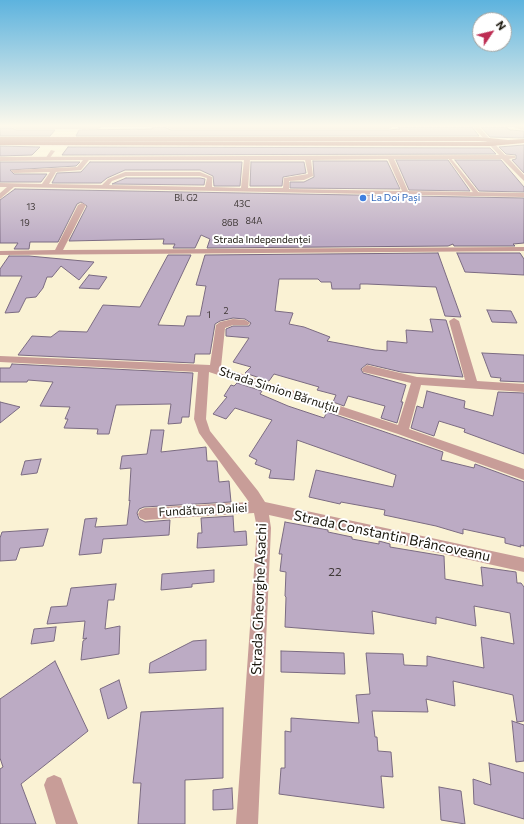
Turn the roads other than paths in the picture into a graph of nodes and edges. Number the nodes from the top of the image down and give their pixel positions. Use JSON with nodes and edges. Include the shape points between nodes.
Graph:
{"nodes":[{"id":1,"x":82,"y":165,"type":"edge"},
{"id":2,"x":158,"y":165,"type":"edge"},
{"id":3,"x":167,"y":165,"type":"edge"},
{"id":4,"x":246,"y":165,"type":"edge"},
{"id":5,"x":309,"y":165,"type":"edge"},
{"id":6,"x":393,"y":165,"type":"edge"},
{"id":7,"x":455,"y":165,"type":"edge"},
{"id":8,"x":163,"y":166,"type":"junction"},
{"id":9,"x":54,"y":170,"type":"junction"},
{"id":10,"x":519,"y":170,"type":"edge"},
{"id":11,"x":14,"y":171,"type":"dead end"},
{"id":12,"x":524,"y":179,"type":"edge"},
{"id":13,"x":0,"y":185,"type":"edge"},
{"id":14,"x":13,"y":185,"type":"junction"},
{"id":15,"x":44,"y":186,"type":"junction"},
{"id":16,"x":104,"y":187,"type":"junction"},
{"id":17,"x":208,"y":190,"type":"junction"},
{"id":18,"x":244,"y":190,"type":"junction"},
{"id":19,"x":286,"y":191,"type":"junction"},
{"id":20,"x":406,"y":193,"type":"junction"},
{"id":21,"x":477,"y":194,"type":"junction"},
{"id":22,"x":524,"y":195,"type":"edge"},
{"id":23,"x":0,"y":197,"type":"edge"},
{"id":24,"x":82,"y":205,"type":"dead end"},
{"id":25,"x":524,"y":249,"type":"edge"},
{"id":26,"x":58,"y":252,"type":"junction"},
{"id":27,"x":0,"y":253,"type":"edge"},
{"id":28,"x":454,"y":321,"type":"dead end"},
{"id":29,"x":245,"y":323,"type":"dead end"},
{"id":30,"x":0,"y":360,"type":"edge"},
{"id":31,"x":209,"y":369,"type":"junction"},
{"id":32,"x":367,"y":369,"type":"dead end"},
{"id":33,"x":417,"y":381,"type":"junction"},
{"id":34,"x":472,"y":384,"type":"junction"},
{"id":35,"x":524,"y":388,"type":"edge"},
{"id":36,"x":402,"y":431,"type":"junction"},
{"id":37,"x":524,"y":475,"type":"edge"},
{"id":38,"x":260,"y":507,"type":"junction"},
{"id":39,"x":145,"y":514,"type":"dead end"},
{"id":40,"x":524,"y":565,"type":"edge"},
{"id":41,"x":54,"y":784,"type":"dead end"},
{"id":42,"x":67,"y":824,"type":"edge"},
{"id":43,"x":247,"y":824,"type":"edge"}],
"edges":[{"from":1,"to":9,"type":"street","via":[[79,169]]},
{"from":2,"to":8,"type":"street"},
{"from":3,"to":8,"type":"street"},
{"from":4,"to":18,"type":"street"},
{"from":5,"to":19,"type":"street","via":[[311,175],[286,179]]},
{"from":6,"to":20,"type":"street"},
{"from":7,"to":21,"type":"lane"},
{"from":8,"to":16,"type":"street","via":[[125,174],[110,180]]},
{"from":8,"to":17,"type":"street","via":[[205,175],[210,178]]},
{"from":9,"to":11,"type":"street"},
{"from":9,"to":15,"type":"street"},
{"from":10,"to":12,"type":"street"},
{"from":13,"to":14,"type":"street"},
{"from":14,"to":15,"type":"street"},
{"from":14,"to":23,"type":"street"},
{"from":15,"to":16,"type":"street"},
{"from":16,"to":17,"type":"street"},
{"from":17,"to":18,"type":"street"},
{"from":18,"to":19,"type":"street"},
{"from":19,"to":20,"type":"street"},
{"from":20,"to":21,"type":"street"},
{"from":21,"to":22,"type":"street"},
{"from":24,"to":26,"type":"street"},
{"from":25,"to":26,"type":"street","name":"Strada Independenței"},
{"from":26,"to":27,"type":"street","name":"Strada Independenței"},
{"from":28,"to":34,"type":"street"},
{"from":29,"to":31,"type":"street","name":"Strada Gheorghe Asachi","via":[[233,322],[220,327]]},
{"from":30,"to":31,"type":"street","name":"Strada Simion Bărnuțiu"},
{"from":31,"to":36,"type":"street","name":"Strada Simion Bărnuțiu"},
{"from":31,"to":38,"type":"street","name":"Strada Gheorghe Asachi","via":[[200,419],[202,425],[205,433]]},
{"from":32,"to":33,"type":"street"},
{"from":33,"to":34,"type":"street"},
{"from":33,"to":36,"type":"street"},
{"from":34,"to":35,"type":"street"},
{"from":36,"to":37,"type":"street","name":"Strada Simion Bărnuțiu"},
{"from":38,"to":39,"type":"street","name":"Fundătura Daliei"},
{"from":38,"to":40,"type":"street","name":"Strada Constantin Brâncoveanu"},
{"from":38,"to":43,"type":"street","name":"Strada Gheorghe Asachi","via":[[264,528]]},
{"from":41,"to":42,"type":"street"}]}
